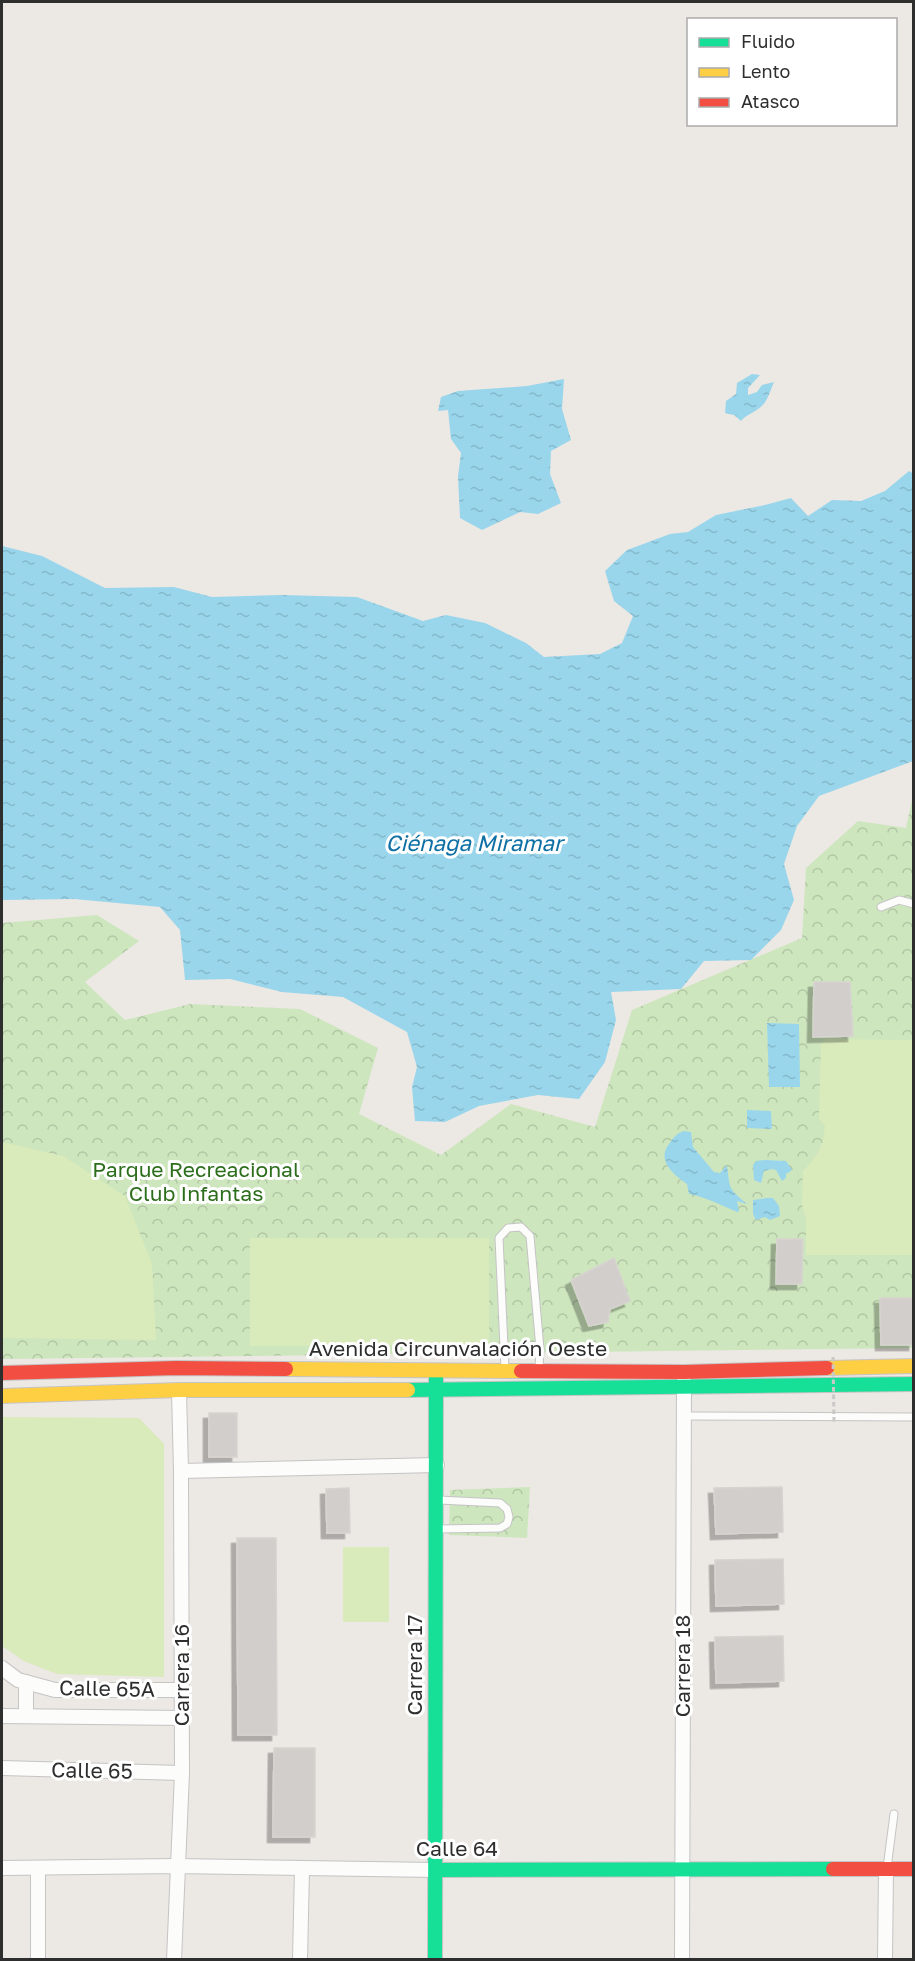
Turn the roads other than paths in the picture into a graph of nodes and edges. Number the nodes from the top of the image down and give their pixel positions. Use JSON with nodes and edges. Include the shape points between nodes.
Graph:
{"nodes":[{"id":1,"x":914,"y":904,"type":"edge"},
{"id":2,"x":881,"y":907,"type":"dead end"},
{"id":3,"x":914,"y":1366,"type":"edge"},
{"id":4,"x":436,"y":1370,"type":"junction"},
{"id":5,"x":506,"y":1371,"type":"junction"},
{"id":6,"x":539,"y":1371,"type":"junction"},
{"id":7,"x":684,"y":1372,"type":"junction"},
{"id":8,"x":2,"y":1373,"type":"edge"},
{"id":9,"x":914,"y":1384,"type":"edge"},
{"id":10,"x":684,"y":1387,"type":"junction"},
{"id":11,"x":178,"y":1390,"type":"junction"},
{"id":12,"x":437,"y":1390,"type":"junction"},
{"id":13,"x":2,"y":1396,"type":"edge"},
{"id":14,"x":684,"y":1416,"type":"junction"},
{"id":15,"x":914,"y":1417,"type":"edge"},
{"id":16,"x":437,"y":1465,"type":"junction"},
{"id":17,"x":181,"y":1471,"type":"junction"},
{"id":18,"x":436,"y":1500,"type":"junction"},
{"id":19,"x":436,"y":1529,"type":"junction"},
{"id":20,"x":2,"y":1668,"type":"edge"},
{"id":21,"x":26,"y":1682,"type":"junction"},
{"id":22,"x":182,"y":1690,"type":"junction"},
{"id":23,"x":2,"y":1716,"type":"edge"},
{"id":24,"x":26,"y":1716,"type":"junction"},
{"id":25,"x":182,"y":1718,"type":"junction"},
{"id":26,"x":2,"y":1768,"type":"edge"},
{"id":27,"x":182,"y":1773,"type":"junction"},
{"id":28,"x":894,"y":1814,"type":"dead end"},
{"id":29,"x":176,"y":1866,"type":"junction"},
{"id":30,"x":2,"y":1868,"type":"edge"},
{"id":31,"x":38,"y":1869,"type":"junction"},
{"id":32,"x":302,"y":1869,"type":"junction"},
{"id":33,"x":886,"y":1869,"type":"junction"},
{"id":34,"x":914,"y":1869,"type":"edge"},
{"id":35,"x":436,"y":1870,"type":"junction"},
{"id":36,"x":682,"y":1870,"type":"junction"},
{"id":37,"x":38,"y":1959,"type":"edge"},
{"id":38,"x":174,"y":1959,"type":"edge"},
{"id":39,"x":300,"y":1959,"type":"edge"},
{"id":40,"x":435,"y":1959,"type":"edge"},
{"id":41,"x":682,"y":1959,"type":"edge"},
{"id":42,"x":885,"y":1959,"type":"edge"}],
"edges":[{"from":1,"to":2,"type":"lane","via":[[898,900]]},
{"from":3,"to":7,"type":"main road","name":"Avenida Circunvalación Oeste"},
{"from":4,"to":5,"type":"main road","name":"Avenida Circunvalación Oeste"},
{"from":4,"to":8,"type":"main road","name":"Avenida Circunvalación Oeste","via":[[176,1368]]},
{"from":4,"to":12,"type":"main road","name":"Carrera 17"},
{"from":5,"to":6,"type":"main road","name":"Avenida Circunvalación Oeste"},
{"from":5,"to":6,"type":"lane","via":[[499,1238],[508,1228],[521,1227],[530,1236]]},
{"from":6,"to":7,"type":"main road","name":"Avenida Circunvalación Oeste"},
{"from":7,"to":10,"type":"street","name":"Carrera 18"},
{"from":9,"to":10,"type":"main road","name":"Avenida Circunvalación Oeste"},
{"from":10,"to":12,"type":"main road","name":"Avenida Circunvalación Oeste"},
{"from":10,"to":14,"type":"street","name":"Carrera 18"},
{"from":11,"to":12,"type":"main road","name":"Avenida Circunvalación Oeste"},
{"from":11,"to":13,"type":"main road","name":"Avenida Circunvalación Oeste"},
{"from":11,"to":17,"type":"street","name":"Carrera 16"},
{"from":12,"to":16,"type":"main road","name":"Carrera 17"},
{"from":14,"to":15,"type":"lane"},
{"from":14,"to":36,"type":"street","name":"Carrera 18"},
{"from":16,"to":17,"type":"street"},
{"from":16,"to":18,"type":"main road","name":"Carrera 17"},
{"from":17,"to":22,"type":"street","name":"Carrera 16"},
{"from":18,"to":19,"type":"main road","name":"Carrera 17"},
{"from":18,"to":19,"type":"lane","via":[[500,1503],[509,1517],[500,1528]]},
{"from":19,"to":35,"type":"main road","name":"Carrera 17"},
{"from":20,"to":21,"type":"street","name":"Calle 65A"},
{"from":21,"to":22,"type":"street","name":"Calle 65A","via":[[55,1690]]},
{"from":21,"to":24,"type":"street"},
{"from":22,"to":25,"type":"street","name":"Carrera 16"},
{"from":23,"to":24,"type":"street","name":"Calle 65A"},
{"from":24,"to":25,"type":"street","name":"Calle 65A"},
{"from":25,"to":27,"type":"street","name":"Carrera 16"},
{"from":26,"to":27,"type":"street","name":"Calle 65"},
{"from":27,"to":29,"type":"street","name":"Carrera 16"},
{"from":28,"to":33,"type":"lane"},
{"from":29,"to":31,"type":"street","name":"Calle 64"},
{"from":29,"to":32,"type":"street","name":"Calle 64"},
{"from":29,"to":38,"type":"street","name":"Carrera 16"},
{"from":30,"to":31,"type":"street","name":"Calle 64"},
{"from":31,"to":37,"type":"street"},
{"from":32,"to":35,"type":"street","name":"Calle 64"},
{"from":32,"to":39,"type":"street"},
{"from":33,"to":34,"type":"main road","name":"Calle 64"},
{"from":33,"to":36,"type":"main road","name":"Calle 64"},
{"from":33,"to":42,"type":"street"},
{"from":35,"to":36,"type":"main road","name":"Calle 64"},
{"from":35,"to":40,"type":"main road","name":"Carrera 17"},
{"from":36,"to":41,"type":"street","name":"Carrera 18"}]}
